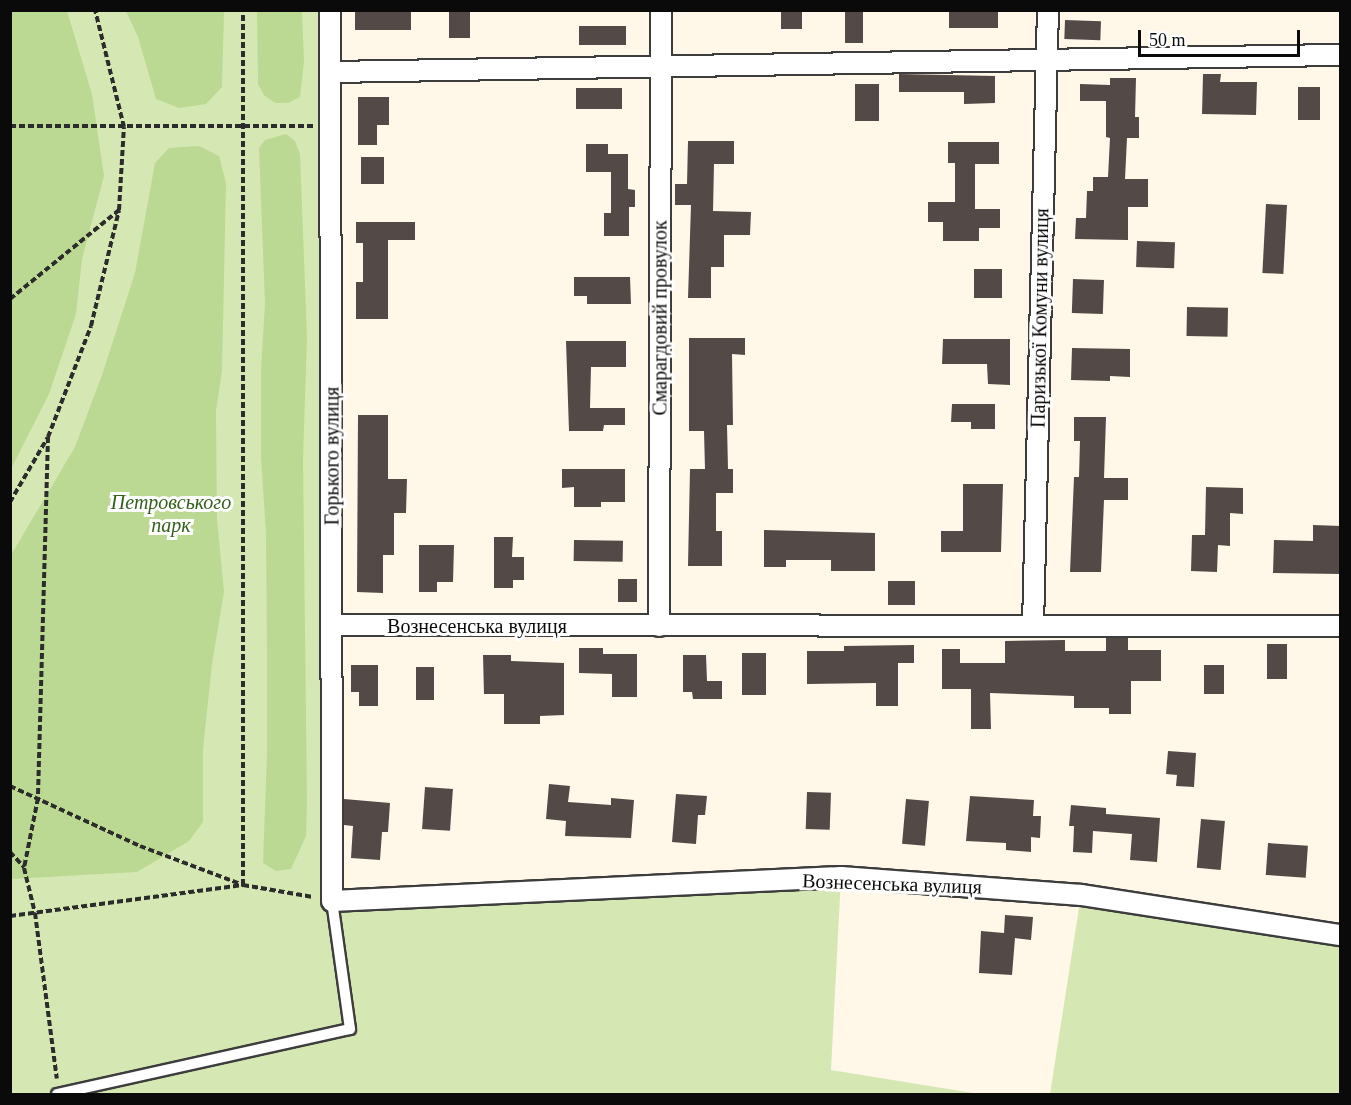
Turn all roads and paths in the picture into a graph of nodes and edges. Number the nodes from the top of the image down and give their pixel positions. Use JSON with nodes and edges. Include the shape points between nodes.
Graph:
{"nodes":[{"id":1,"x":95,"y":10,"type":"edge"},
{"id":2,"x":243,"y":10,"type":"edge"},
{"id":3,"x":330,"y":10,"type":"edge"},
{"id":4,"x":661,"y":10,"type":"edge"},
{"id":5,"x":1048,"y":10,"type":"edge"},
{"id":6,"x":1341,"y":56,"type":"edge"},
{"id":7,"x":1047,"y":60,"type":"junction"},
{"id":8,"x":661,"y":66,"type":"junction"},
{"id":9,"x":331,"y":72,"type":"junction"},
{"id":10,"x":10,"y":126,"type":"edge"},
{"id":11,"x":241,"y":126,"type":"junction"},
{"id":12,"x":330,"y":126,"type":"junction"},
{"id":13,"x":124,"y":127,"type":"junction"},
{"id":14,"x":119,"y":210,"type":"junction"},
{"id":15,"x":10,"y":299,"type":"edge"},
{"id":16,"x":48,"y":437,"type":"junction"},
{"id":17,"x":10,"y":502,"type":"edge"},
{"id":18,"x":333,"y":625,"type":"junction"},
{"id":19,"x":659,"y":626,"type":"junction"},
{"id":20,"x":1033,"y":626,"type":"junction"},
{"id":21,"x":1341,"y":626,"type":"edge"},
{"id":22,"x":10,"y":786,"type":"edge"},
{"id":23,"x":38,"y":798,"type":"junction"},
{"id":24,"x":10,"y":852,"type":"edge"},
{"id":25,"x":24,"y":868,"type":"junction"},
{"id":26,"x":243,"y":885,"type":"junction"},
{"id":27,"x":332,"y":901,"type":"junction"},
{"id":28,"x":35,"y":913,"type":"junction"},
{"id":29,"x":10,"y":916,"type":"edge"},
{"id":30,"x":1341,"y":935,"type":"edge"},
{"id":31,"x":58,"y":1093,"type":"edge"}],
"edges":[{"from":1,"to":13,"type":"path"},
{"from":2,"to":11,"type":"path"},
{"from":3,"to":9,"type":"street","name":"Горького вулиця"},
{"from":4,"to":8,"type":"street","name":"Смарагдовий провулок"},
{"from":5,"to":7,"type":"street","name":"Паризької Комуни вулиця"},
{"from":6,"to":7,"type":"street"},
{"from":7,"to":8,"type":"street"},
{"from":7,"to":20,"type":"street","name":"Паризької Комуни вулиця"},
{"from":8,"to":9,"type":"street"},
{"from":8,"to":19,"type":"street","name":"Смарагдовий провулок"},
{"from":9,"to":12,"type":"street","name":"Горького вулиця"},
{"from":10,"to":13,"type":"path"},
{"from":11,"to":12,"type":"path"},
{"from":11,"to":13,"type":"path"},
{"from":11,"to":26,"type":"path"},
{"from":12,"to":18,"type":"street","name":"Горького вулиця"},
{"from":13,"to":14,"type":"path"},
{"from":14,"to":15,"type":"path"},
{"from":14,"to":16,"type":"path","via":[[91,326]]},
{"from":16,"to":17,"type":"path"},
{"from":16,"to":23,"type":"path"},
{"from":18,"to":19,"type":"street","name":"Вознесенська вулиця"},
{"from":18,"to":27,"type":"street","name":"Горького вулиця"},
{"from":19,"to":20,"type":"street","name":"Вознесенська вулиця"},
{"from":20,"to":21,"type":"street","name":"Вознесенська вулиця"},
{"from":22,"to":23,"type":"path"},
{"from":23,"to":25,"type":"path"},
{"from":23,"to":26,"type":"path","via":[[140,846]]},
{"from":24,"to":25,"type":"path"},
{"from":25,"to":28,"type":"path"},
{"from":26,"to":27,"type":"path"},
{"from":26,"to":28,"type":"path"},
{"from":27,"to":30,"type":"street","name":"Вознесенська вулиця","via":[[841,877],[1081,895]]},
{"from":27,"to":31,"type":"lane","via":[[350,1029]]},
{"from":28,"to":29,"type":"path"},
{"from":28,"to":31,"type":"path"}]}
